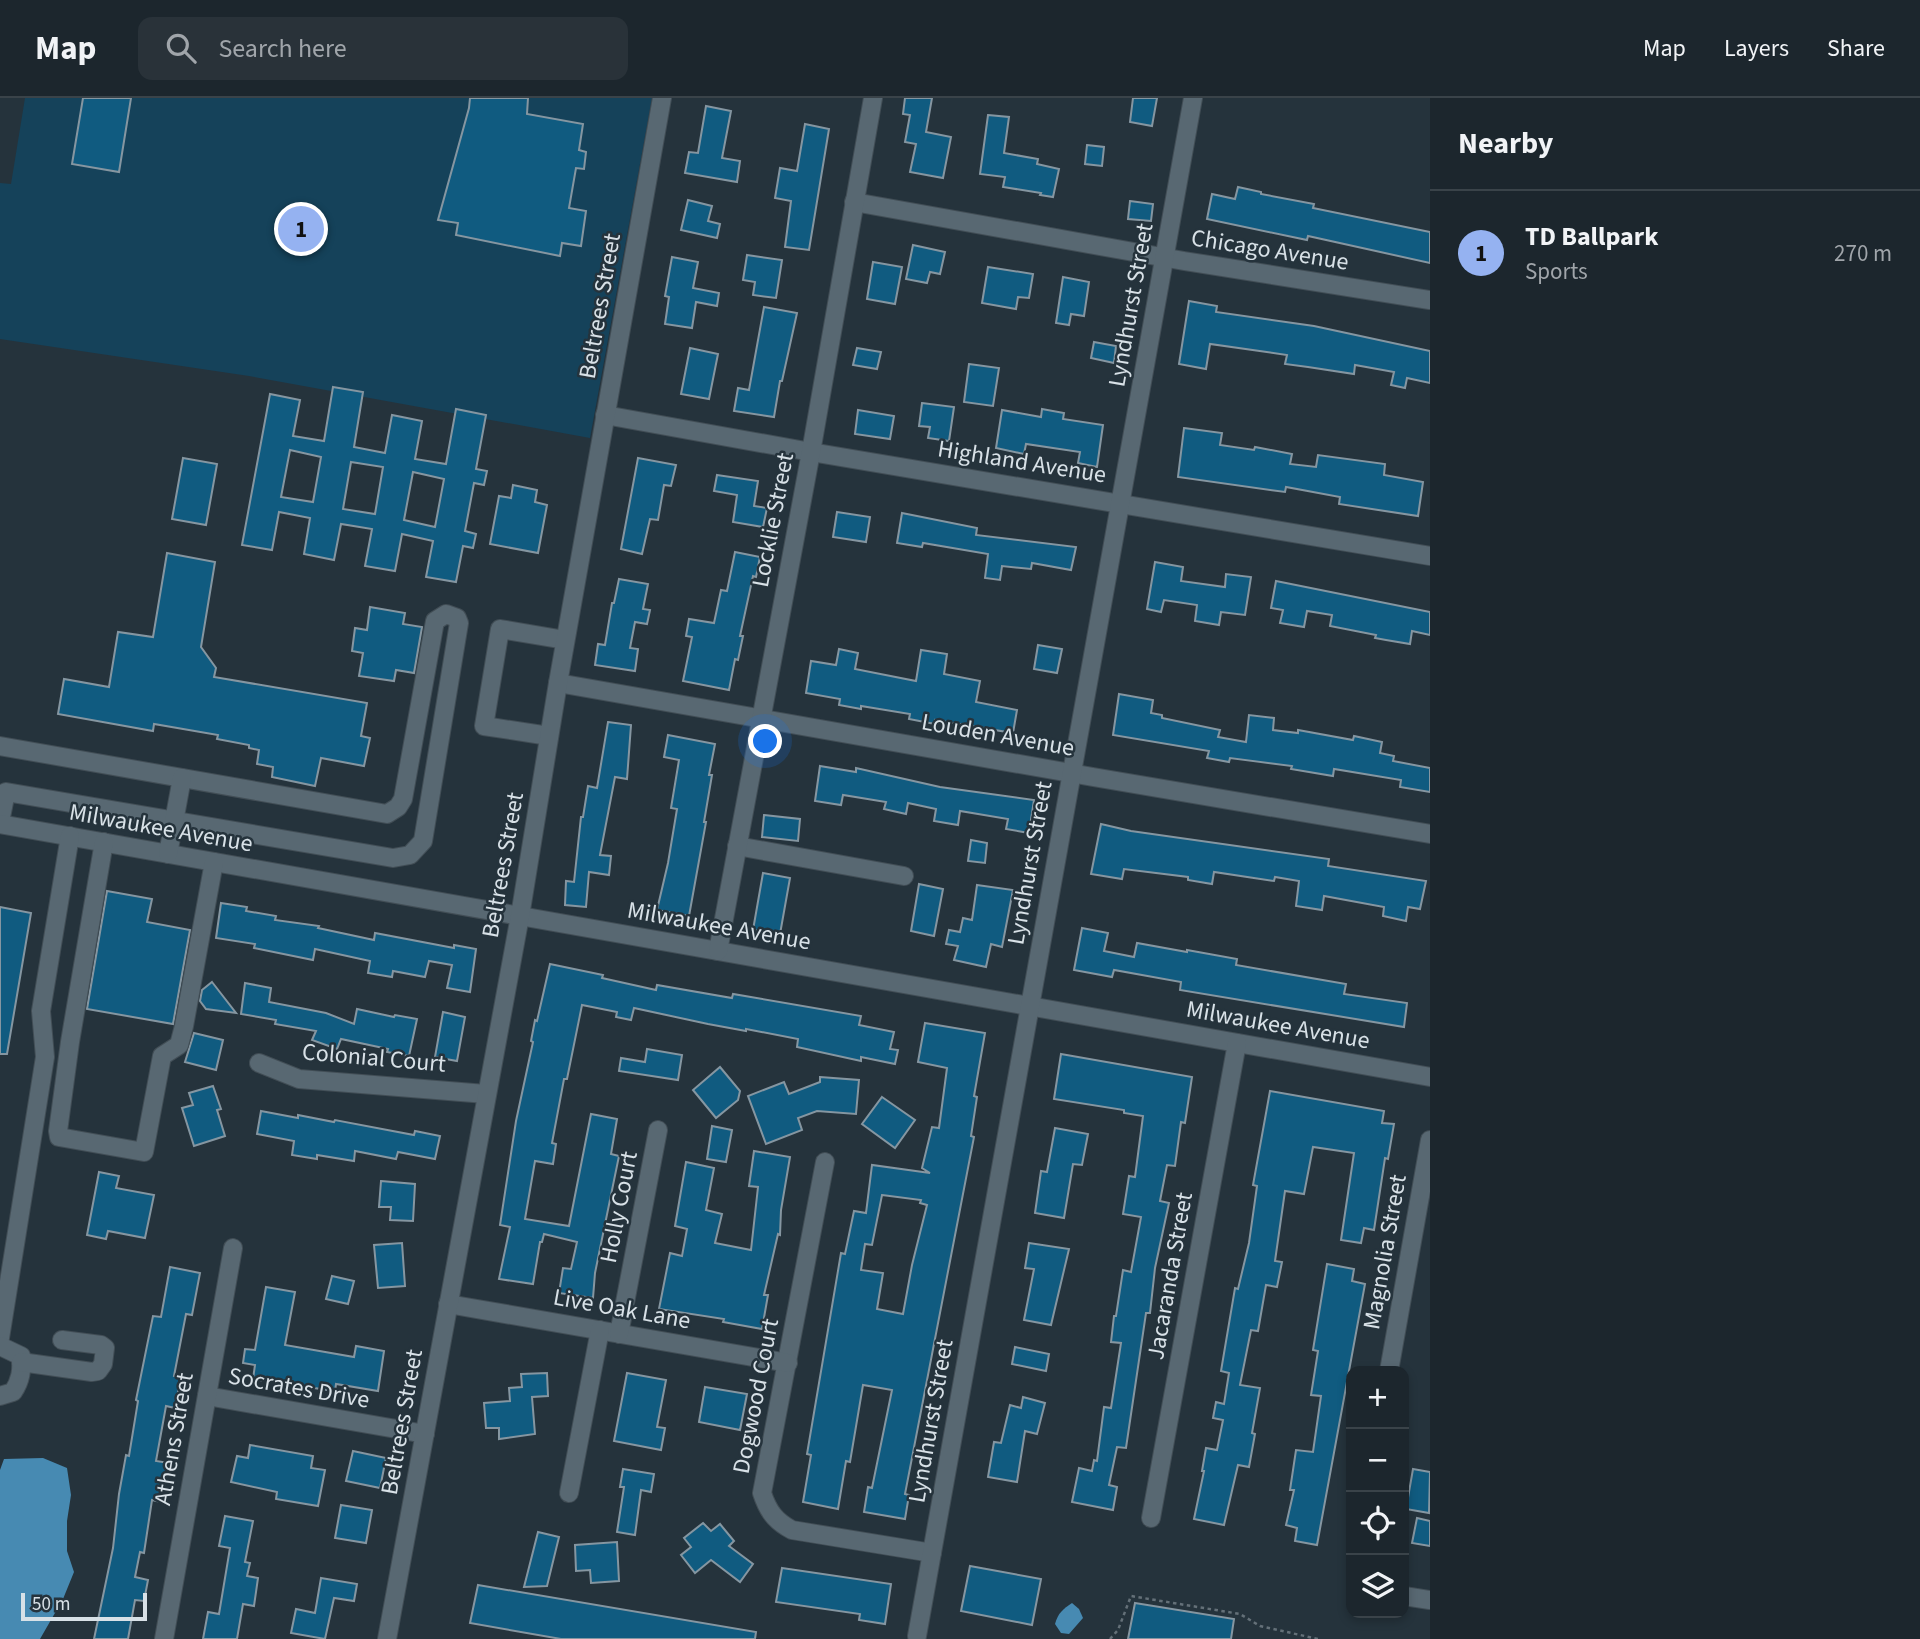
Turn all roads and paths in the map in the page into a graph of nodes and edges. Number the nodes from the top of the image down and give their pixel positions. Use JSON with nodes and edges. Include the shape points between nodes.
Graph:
{"nodes":[{"id":1,"x":662,"y":98,"type":"edge"},
{"id":2,"x":873,"y":98,"type":"edge"},
{"id":3,"x":1194,"y":98,"type":"edge"},
{"id":4,"x":854,"y":202,"type":"junction"},
{"id":5,"x":1164,"y":257,"type":"junction"},
{"id":6,"x":1430,"y":300,"type":"edge"},
{"id":7,"x":605,"y":415,"type":"junction"},
{"id":8,"x":811,"y":452,"type":"junction"},
{"id":9,"x":1120,"y":503,"type":"junction"},
{"id":10,"x":1430,"y":556,"type":"edge"},
{"id":11,"x":565,"y":640,"type":"junction"},
{"id":12,"x":558,"y":682,"type":"junction"},
{"id":13,"x":761,"y":718,"type":"junction"},
{"id":14,"x":549,"y":736,"type":"junction"},
{"id":15,"x":0,"y":746,"type":"edge"},
{"id":16,"x":1071,"y":774,"type":"junction"},
{"id":17,"x":182,"y":778,"type":"junction"},
{"id":18,"x":174,"y":820,"type":"junction"},
{"id":19,"x":0,"y":823,"type":"edge"},
{"id":20,"x":1430,"y":834,"type":"edge"},
{"id":21,"x":71,"y":836,"type":"junction"},
{"id":22,"x":104,"y":842,"type":"junction"},
{"id":23,"x":737,"y":846,"type":"junction"},
{"id":24,"x":168,"y":854,"type":"junction"},
{"id":25,"x":214,"y":862,"type":"junction"},
{"id":26,"x":904,"y":876,"type":"dead end"},
{"id":27,"x":520,"y":916,"type":"junction"},
{"id":28,"x":718,"y":951,"type":"junction"},
{"id":29,"x":1031,"y":1006,"type":"junction"},
{"id":30,"x":1237,"y":1043,"type":"junction"},
{"id":31,"x":258,"y":1063,"type":"dead end"},
{"id":32,"x":1430,"y":1077,"type":"edge"},
{"id":33,"x":486,"y":1094,"type":"junction"},
{"id":34,"x":658,"y":1130,"type":"dead end"},
{"id":35,"x":1430,"y":1140,"type":"edge"},
{"id":36,"x":825,"y":1162,"type":"dead end"},
{"id":37,"x":233,"y":1248,"type":"dead end"},
{"id":38,"x":448,"y":1304,"type":"junction"},
{"id":39,"x":600,"y":1330,"type":"junction"},
{"id":40,"x":619,"y":1334,"type":"junction"},
{"id":41,"x":0,"y":1338,"type":"edge"},
{"id":42,"x":62,"y":1340,"type":"dead end"},
{"id":43,"x":0,"y":1346,"type":"edge"},
{"id":44,"x":21,"y":1362,"type":"junction"},
{"id":45,"x":788,"y":1363,"type":"junction"},
{"id":46,"x":1390,"y":1366,"type":"edge"},
{"id":47,"x":0,"y":1396,"type":"edge"},
{"id":48,"x":207,"y":1396,"type":"junction"},
{"id":49,"x":425,"y":1434,"type":"junction"},
{"id":50,"x":569,"y":1493,"type":"dead end"},
{"id":51,"x":1152,"y":1518,"type":"dead end"},
{"id":52,"x":932,"y":1553,"type":"junction"},
{"id":53,"x":1409,"y":1597,"type":"edge"},
{"id":54,"x":1430,"y":1600,"type":"edge"},
{"id":55,"x":917,"y":1636,"type":"dead end"},
{"id":56,"x":164,"y":1639,"type":"edge"},
{"id":57,"x":387,"y":1639,"type":"edge"},
{"id":58,"x":1110,"y":1639,"type":"edge"},
{"id":59,"x":1318,"y":1639,"type":"edge"}],
"edges":[{"from":1,"to":7,"type":"street","name":"Beltrees Street"},
{"from":2,"to":4,"type":"street","name":"Locklie Street"},
{"from":3,"to":5,"type":"street","name":"Lyndhurst Street"},
{"from":4,"to":5,"type":"street","name":"Chicago Avenue"},
{"from":4,"to":8,"type":"street","name":"Locklie Street"},
{"from":5,"to":6,"type":"street","name":"Chicago Avenue"},
{"from":5,"to":9,"type":"street","name":"Lyndhurst Street"},
{"from":7,"to":8,"type":"street","name":"Highland Avenue"},
{"from":7,"to":11,"type":"street","name":"Beltrees Street"},
{"from":8,"to":9,"type":"street","name":"Highland Avenue"},
{"from":8,"to":13,"type":"street","name":"Locklie Street"},
{"from":9,"to":10,"type":"street","name":"Highland Avenue"},
{"from":9,"to":16,"type":"street","name":"Lyndhurst Street"},
{"from":11,"to":12,"type":"street","name":"Beltrees Street"},
{"from":11,"to":14,"type":"street","via":[[500,629],[484,726]]},
{"from":12,"to":13,"type":"street","name":"Louden Avenue"},
{"from":12,"to":14,"type":"street","name":"Beltrees Street"},
{"from":13,"to":16,"type":"street","name":"Louden Avenue"},
{"from":13,"to":23,"type":"street","name":"Locklie Street"},
{"from":14,"to":27,"type":"street","name":"Beltrees Street"},
{"from":15,"to":17,"type":"street"},
{"from":16,"to":20,"type":"street","name":"Louden Avenue"},
{"from":16,"to":29,"type":"street","name":"Lyndhurst Street"},
{"from":17,"to":18,"type":"street"},
{"from":17,"to":18,"type":"street","via":[[387,814],[403,799],[435,621],[446,614],[457,618],[460,628],[423,841],[410,855],[393,858]]},
{"from":18,"to":19,"type":"street","via":[[6,792]]},
{"from":18,"to":24,"type":"street"},
{"from":19,"to":21,"type":"street","name":"Milwaukee Avenue"},
{"from":21,"to":22,"type":"street","name":"Milwaukee Avenue"},
{"from":21,"to":41,"type":"street","via":[[41,1011],[45,1057]]},
{"from":22,"to":24,"type":"street","name":"Milwaukee Avenue"},
{"from":22,"to":25,"type":"street","via":[[59,1137],[144,1152],[162,1056],[179,1045],[184,1026]]},
{"from":23,"to":26,"type":"street"},
{"from":23,"to":28,"type":"street","name":"Locklie Street"},
{"from":24,"to":25,"type":"street","name":"Milwaukee Avenue"},
{"from":25,"to":27,"type":"street","name":"Milwaukee Avenue"},
{"from":27,"to":28,"type":"street","name":"Milwaukee Avenue"},
{"from":27,"to":33,"type":"street","name":"Beltrees Street"},
{"from":28,"to":29,"type":"street","name":"Milwaukee Avenue"},
{"from":29,"to":30,"type":"street","name":"Milwaukee Avenue"},
{"from":29,"to":52,"type":"street","name":"Lyndhurst Street"},
{"from":30,"to":32,"type":"street","name":"Milwaukee Avenue"},
{"from":30,"to":51,"type":"street","name":"Jacaranda Street"},
{"from":31,"to":33,"type":"street","name":"Colonial Court","via":[[299,1079]]},
{"from":33,"to":38,"type":"street","name":"Beltrees Street"},
{"from":34,"to":40,"type":"street","name":"Holly Court"},
{"from":35,"to":46,"type":"street","name":"Magnolia Street"},
{"from":36,"to":45,"type":"street","name":"Dogwood Court"},
{"from":37,"to":48,"type":"street","name":"Athens Street"},
{"from":38,"to":39,"type":"street","name":"Live Oak Lane"},
{"from":38,"to":49,"type":"street","name":"Beltrees Street"},
{"from":39,"to":40,"type":"street","name":"Live Oak Lane"},
{"from":39,"to":50,"type":"street"},
{"from":40,"to":45,"type":"street","name":"Live Oak Lane"},
{"from":42,"to":44,"type":"street","via":[[101,1345],[103,1364],[98,1371]]},
{"from":43,"to":44,"type":"street","via":[[21,1356]]},
{"from":44,"to":47,"type":"street","via":[[13,1392]]},
{"from":45,"to":52,"type":"street","name":"Dogwood Court","via":[[762,1493],[777,1522],[792,1530]]},
{"from":48,"to":49,"type":"street","name":"Socrates Drive"},
{"from":48,"to":56,"type":"street","name":"Athens Street"},
{"from":49,"to":57,"type":"street","name":"Beltrees Street"},
{"from":52,"to":55,"type":"street","name":"Lyndhurst Street"},
{"from":53,"to":54,"type":"street"},
{"from":58,"to":59,"type":"path","via":[[1131,1596],[1240,1615],[1260,1626]]}]}
